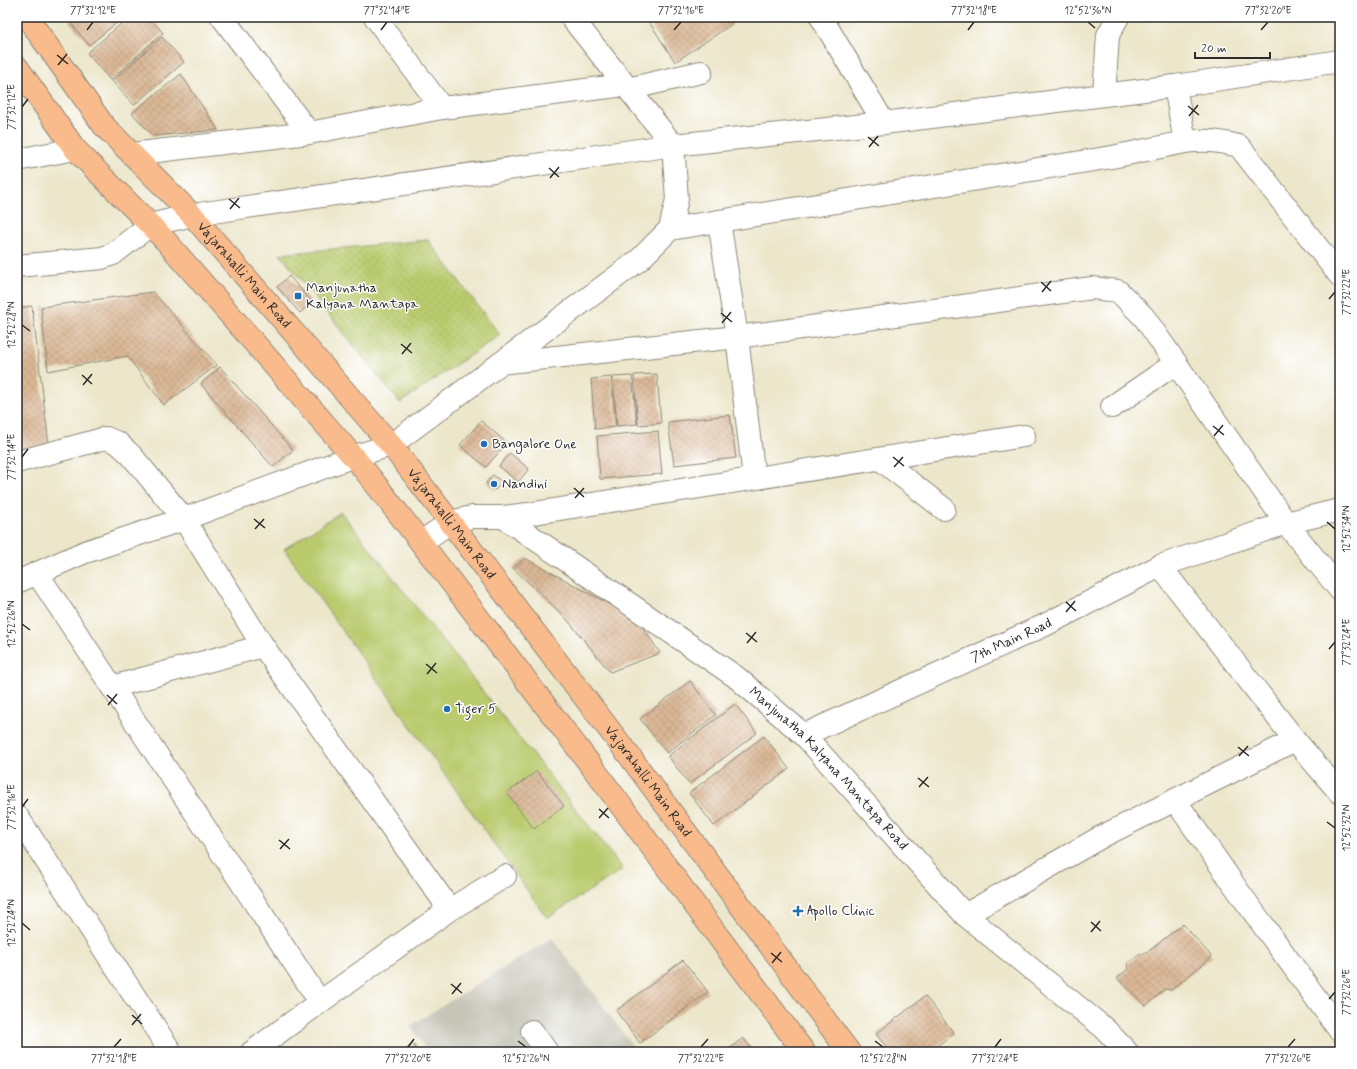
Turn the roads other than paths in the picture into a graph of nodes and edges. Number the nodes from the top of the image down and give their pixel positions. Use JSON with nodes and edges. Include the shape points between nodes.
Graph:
{"nodes":[{"id":1,"x":27,"y":17,"type":"edge"},
{"id":2,"x":222,"y":17,"type":"edge"},
{"id":3,"x":375,"y":17,"type":"edge"},
{"id":4,"x":571,"y":17,"type":"edge"},
{"id":5,"x":821,"y":17,"type":"edge"},
{"id":6,"x":1118,"y":17,"type":"edge"},
{"id":7,"x":1340,"y":61,"type":"edge"},
{"id":8,"x":17,"y":67,"type":"edge"},
{"id":9,"x":701,"y":72,"type":"dead end"},
{"id":10,"x":1175,"y":86,"type":"junction"},
{"id":11,"x":627,"y":87,"type":"junction"},
{"id":12,"x":1104,"y":95,"type":"junction"},
{"id":13,"x":442,"y":108,"type":"junction"},
{"id":14,"x":884,"y":123,"type":"junction"},
{"id":15,"x":309,"y":133,"type":"junction"},
{"id":16,"x":1185,"y":142,"type":"junction"},
{"id":17,"x":673,"y":145,"type":"junction"},
{"id":18,"x":75,"y":149,"type":"junction"},
{"id":19,"x":132,"y":154,"type":"junction"},
{"id":20,"x":17,"y":160,"type":"edge"},
{"id":21,"x":192,"y":215,"type":"junction"},
{"id":22,"x":719,"y":220,"type":"junction"},
{"id":23,"x":150,"y":225,"type":"junction"},
{"id":24,"x":670,"y":228,"type":"junction"},
{"id":25,"x":17,"y":266,"type":"edge"},
{"id":26,"x":1340,"y":276,"type":"edge"},
{"id":27,"x":737,"y":337,"type":"junction"},
{"id":28,"x":500,"y":363,"type":"junction"},
{"id":29,"x":1176,"y":363,"type":"junction"},
{"id":30,"x":1112,"y":407,"type":"dead end"},
{"id":31,"x":1024,"y":436,"type":"dead end"},
{"id":32,"x":391,"y":445,"type":"junction"},
{"id":33,"x":352,"y":456,"type":"junction"},
{"id":34,"x":880,"y":459,"type":"junction"},
{"id":35,"x":17,"y":462,"type":"edge"},
{"id":36,"x":754,"y":478,"type":"junction"},
{"id":37,"x":944,"y":509,"type":"dead end"},
{"id":38,"x":1340,"y":510,"type":"edge"},
{"id":39,"x":503,"y":517,"type":"junction"},
{"id":40,"x":184,"y":519,"type":"junction"},
{"id":41,"x":451,"y":522,"type":"junction"},
{"id":42,"x":1286,"y":523,"type":"junction"},
{"id":43,"x":421,"y":542,"type":"junction"},
{"id":44,"x":1160,"y":566,"type":"junction"},
{"id":45,"x":36,"y":573,"type":"junction"},
{"id":46,"x":17,"y":582,"type":"edge"},
{"id":47,"x":1340,"y":590,"type":"edge"},
{"id":48,"x":263,"y":646,"type":"junction"},
{"id":49,"x":112,"y":687,"type":"junction"},
{"id":50,"x":804,"y":735,"type":"junction"},
{"id":51,"x":1295,"y":740,"type":"junction"},
{"id":52,"x":1340,"y":793,"type":"edge"},
{"id":53,"x":1175,"y":800,"type":"junction"},
{"id":54,"x":17,"y":816,"type":"edge"},
{"id":55,"x":505,"y":876,"type":"dead end"},
{"id":56,"x":446,"y":912,"type":"junction"},
{"id":57,"x":965,"y":916,"type":"junction"},
{"id":58,"x":320,"y":1002,"type":"junction"},
{"id":59,"x":532,"y":1031,"type":"dead end"},
{"id":60,"x":1340,"y":1031,"type":"edge"},
{"id":61,"x":171,"y":1052,"type":"edge"},
{"id":62,"x":252,"y":1052,"type":"edge"},
{"id":63,"x":547,"y":1052,"type":"edge"},
{"id":64,"x":804,"y":1052,"type":"edge"},
{"id":65,"x":849,"y":1052,"type":"edge"},
{"id":66,"x":1127,"y":1052,"type":"edge"}],
"edges":[{"from":1,"to":19,"type":"main road","name":"Vajarahalli Main Road","via":[[104,126]]},
{"from":2,"to":15,"type":"street"},
{"from":3,"to":13,"type":"street"},
{"from":4,"to":11,"type":"street"},
{"from":5,"to":14,"type":"street"},
{"from":6,"to":12,"type":"street","via":[[1108,35]]},
{"from":7,"to":10,"type":"street"},
{"from":8,"to":18,"type":"main road"},
{"from":9,"to":11,"type":"street"},
{"from":10,"to":12,"type":"street"},
{"from":10,"to":16,"type":"street"},
{"from":11,"to":13,"type":"street"},
{"from":11,"to":17,"type":"street"},
{"from":12,"to":14,"type":"street"},
{"from":13,"to":15,"type":"street"},
{"from":14,"to":17,"type":"street"},
{"from":15,"to":19,"type":"street"},
{"from":16,"to":22,"type":"street","via":[[1112,157]]},
{"from":16,"to":26,"type":"street","via":[[1202,140],[1227,142],[1239,146]]},
{"from":17,"to":21,"type":"street"},
{"from":17,"to":24,"type":"street","via":[[678,199]]},
{"from":18,"to":20,"type":"street"},
{"from":18,"to":23,"type":"main road"},
{"from":19,"to":21,"type":"main road","name":"Vajarahalli Main Road"},
{"from":21,"to":23,"type":"street"},
{"from":21,"to":32,"type":"main road","name":"Vajarahalli Main Road"},
{"from":22,"to":24,"type":"street"},
{"from":22,"to":27,"type":"street"},
{"from":23,"to":25,"type":"street","via":[[113,254],[102,258]]},
{"from":23,"to":33,"type":"main road"},
{"from":24,"to":28,"type":"street","via":[[639,260]]},
{"from":27,"to":28,"type":"street"},
{"from":27,"to":29,"type":"street","via":[[1092,288],[1118,291],[1144,317]]},
{"from":27,"to":36,"type":"street"},
{"from":28,"to":32,"type":"street"},
{"from":29,"to":30,"type":"street"},
{"from":29,"to":42,"type":"street"},
{"from":31,"to":34,"type":"street"},
{"from":32,"to":33,"type":"street"},
{"from":32,"to":41,"type":"main road","name":"Vajarahalli Main Road"},
{"from":33,"to":40,"type":"street"},
{"from":33,"to":43,"type":"main road"},
{"from":34,"to":36,"type":"street"},
{"from":34,"to":37,"type":"street"},
{"from":35,"to":40,"type":"street","via":[[106,438],[118,443],[131,455]]},
{"from":36,"to":39,"type":"street"},
{"from":38,"to":42,"type":"street","name":"7th Main Road"},
{"from":39,"to":41,"type":"street","via":[[472,517]]},
{"from":39,"to":50,"type":"street","name":"Manjunatha Kalyana Mantapa Road","via":[[736,677]]},
{"from":40,"to":45,"type":"street","via":[[85,552]]},
{"from":40,"to":48,"type":"street"},
{"from":41,"to":43,"type":"street"},
{"from":41,"to":65,"type":"main road","name":"Vajarahalli Main Road","via":[[628,754]]},
{"from":42,"to":44,"type":"street","name":"7th Main Road"},
{"from":42,"to":47,"type":"street"},
{"from":43,"to":64,"type":"main road"},
{"from":44,"to":50,"type":"street","name":"7th Main Road","via":[[1045,625]]},
{"from":44,"to":51,"type":"street"},
{"from":45,"to":46,"type":"street"},
{"from":45,"to":49,"type":"street"},
{"from":48,"to":49,"type":"street"},
{"from":48,"to":56,"type":"street","via":[[443,900]]},
{"from":49,"to":58,"type":"street"},
{"from":50,"to":57,"type":"street","name":"Manjunatha Kalyana Mantapa Road"},
{"from":51,"to":52,"type":"street"},
{"from":51,"to":53,"type":"street"},
{"from":53,"to":57,"type":"street","via":[[1101,837]]},
{"from":53,"to":60,"type":"street"},
{"from":54,"to":61,"type":"street"},
{"from":55,"to":56,"type":"street"},
{"from":56,"to":58,"type":"street"},
{"from":57,"to":66,"type":"street","name":"Manjunatha Kalyana Mantapa Road","via":[[1104,1028]]},
{"from":58,"to":62,"type":"street"},
{"from":59,"to":63,"type":"street"}]}
